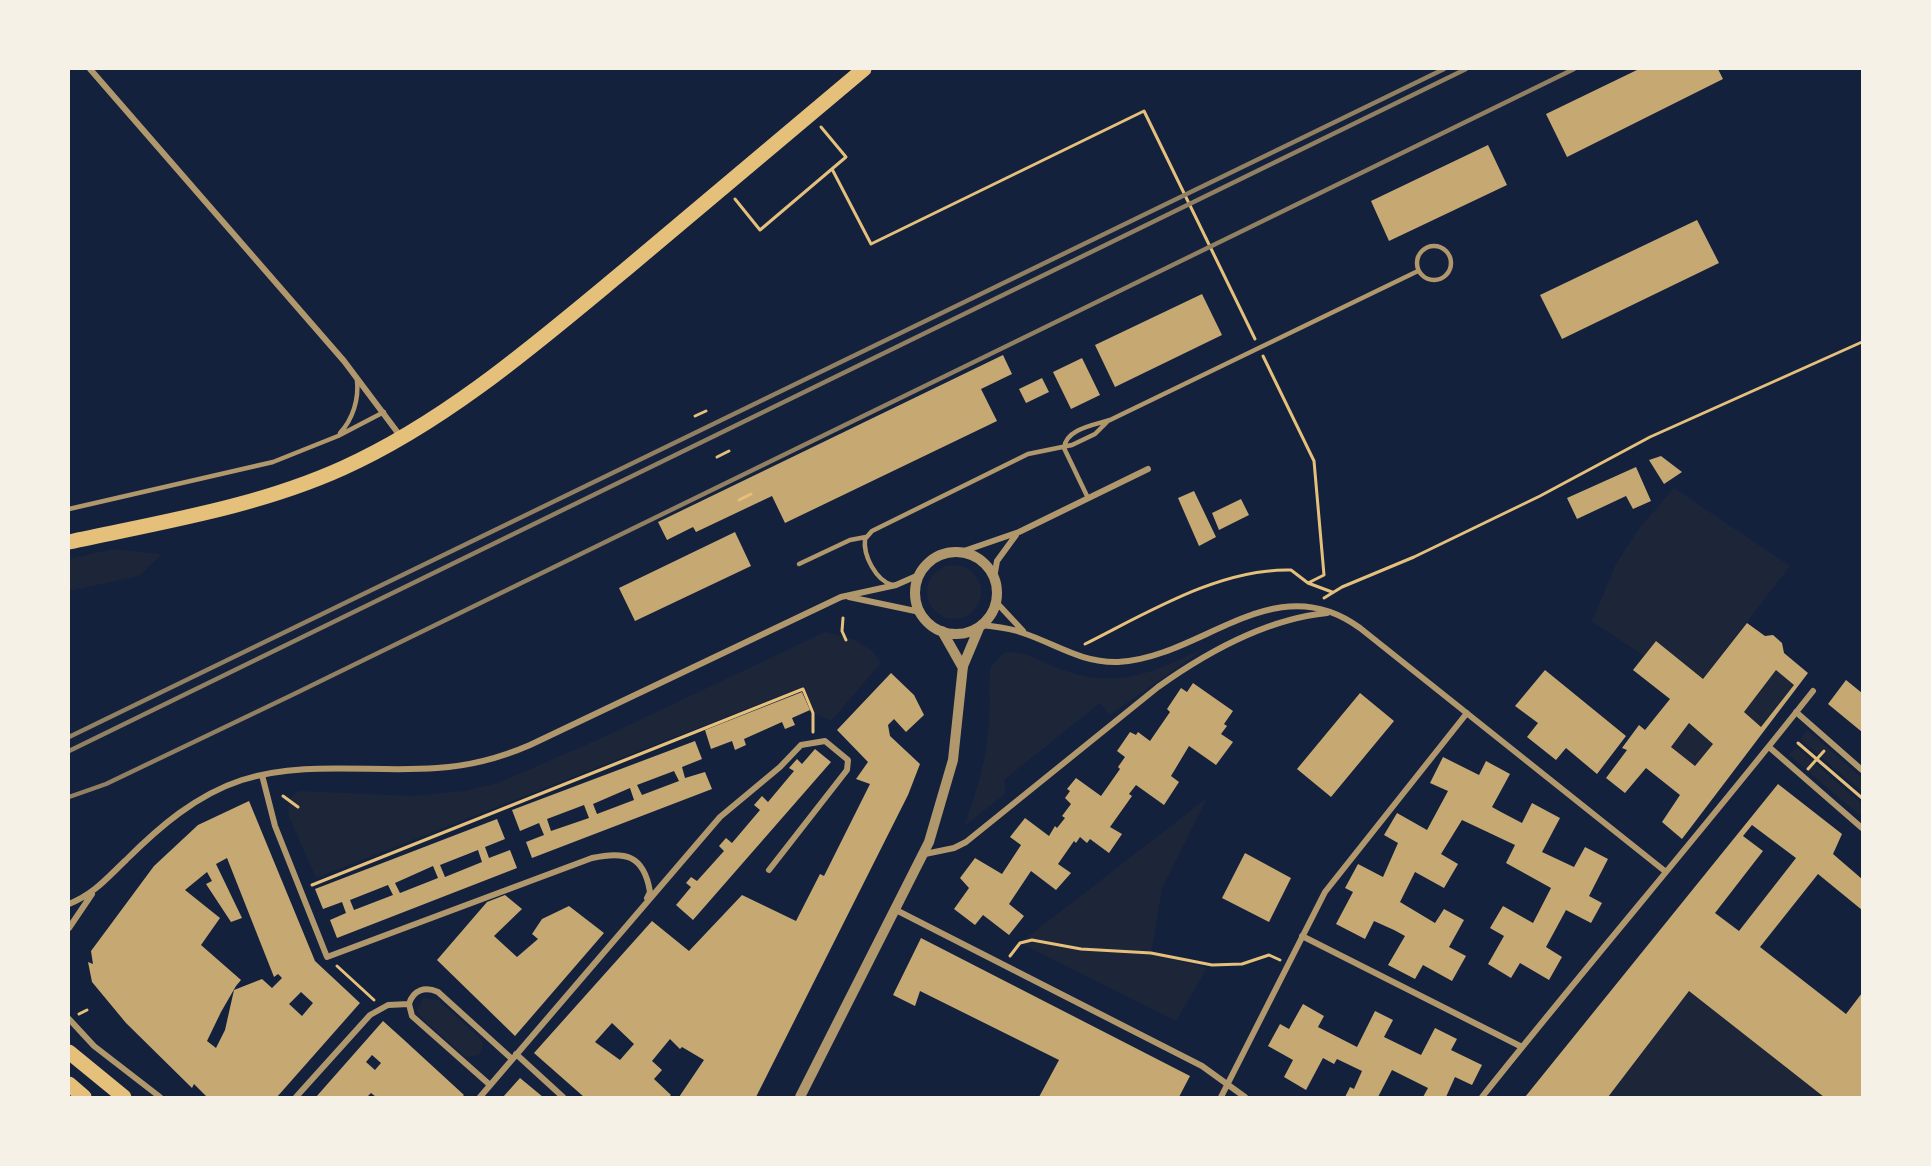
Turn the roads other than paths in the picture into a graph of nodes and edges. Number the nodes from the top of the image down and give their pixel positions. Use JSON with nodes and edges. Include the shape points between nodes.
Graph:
{"nodes":[{"id":1,"x":90,"y":69,"type":"edge"},
{"id":2,"x":864,"y":69,"type":"edge"},
{"id":3,"x":1418,"y":271,"type":"junction"},
{"id":4,"x":355,"y":375,"type":"junction"},
{"id":5,"x":384,"y":412,"type":"junction"},
{"id":6,"x":1110,"y":420,"type":"junction"},
{"id":7,"x":338,"y":436,"type":"junction"},
{"id":8,"x":402,"y":437,"type":"junction"},
{"id":9,"x":1064,"y":448,"type":"junction"},
{"id":10,"x":1148,"y":469,"type":"dead end"},
{"id":11,"x":1088,"y":498,"type":"junction"},
{"id":12,"x":69,"y":509,"type":"edge"},
{"id":13,"x":1021,"y":531,"type":"junction"},
{"id":14,"x":866,"y":537,"type":"junction"},
{"id":15,"x":69,"y":542,"type":"edge"},
{"id":16,"x":961,"y":552,"type":"junction"},
{"id":17,"x":799,"y":564,"type":"dead end"},
{"id":18,"x":921,"y":574,"type":"junction"},
{"id":19,"x":994,"y":578,"type":"junction"},
{"id":20,"x":896,"y":585,"type":"junction"},
{"id":21,"x":837,"y":599,"type":"junction"},
{"id":22,"x":996,"y":602,"type":"junction"},
{"id":23,"x":920,"y":612,"type":"junction"},
{"id":24,"x":1334,"y":614,"type":"junction"},
{"id":25,"x":981,"y":627,"type":"junction"},
{"id":26,"x":942,"y":632,"type":"junction"},
{"id":27,"x":1028,"y":634,"type":"junction"},
{"id":28,"x":963,"y":668,"type":"junction"},
{"id":29,"x":1813,"y":691,"type":"dead end"},
{"id":30,"x":1796,"y":712,"type":"junction"},
{"id":31,"x":1467,"y":713,"type":"junction"},
{"id":32,"x":1769,"y":747,"type":"junction"},
{"id":33,"x":1862,"y":770,"type":"edge"},
{"id":34,"x":262,"y":775,"type":"junction"},
{"id":35,"x":1862,"y":828,"type":"edge"},
{"id":36,"x":925,"y":854,"type":"junction"},
{"id":37,"x":769,"y":870,"type":"dead end"},
{"id":38,"x":1666,"y":872,"type":"junction"},
{"id":39,"x":93,"y":892,"type":"junction"},
{"id":40,"x":69,"y":904,"type":"edge"},
{"id":41,"x":644,"y":904,"type":"junction"},
{"id":42,"x":896,"y":910,"type":"junction"},
{"id":43,"x":69,"y":928,"type":"edge"},
{"id":44,"x":1302,"y":936,"type":"junction"},
{"id":45,"x":409,"y":1004,"type":"junction"},
{"id":46,"x":69,"y":1018,"type":"edge"},
{"id":47,"x":1522,"y":1047,"type":"junction"},
{"id":48,"x":69,"y":1052,"type":"edge"},
{"id":49,"x":514,"y":1057,"type":"junction"},
{"id":50,"x":1229,"y":1083,"type":"junction"},
{"id":51,"x":69,"y":1084,"type":"edge"},
{"id":52,"x":490,"y":1085,"type":"junction"},
{"id":53,"x":84,"y":1097,"type":"edge"},
{"id":54,"x":124,"y":1097,"type":"edge"},
{"id":55,"x":160,"y":1097,"type":"edge"},
{"id":56,"x":296,"y":1097,"type":"edge"},
{"id":57,"x":480,"y":1097,"type":"edge"},
{"id":58,"x":563,"y":1097,"type":"edge"},
{"id":59,"x":800,"y":1097,"type":"edge"},
{"id":60,"x":1221,"y":1097,"type":"edge"},
{"id":61,"x":1245,"y":1097,"type":"edge"},
{"id":62,"x":1482,"y":1097,"type":"edge"}],
"edges":[{"from":1,"to":4,"type":"street"},
{"from":2,"to":8,"type":"main road","via":[[540,339]]},
{"from":3,"to":3,"type":"lane","via":[[1427,279],[1440,278],[1450,269],[1449,256],[1439,247],[1426,248],[1418,257]]},
{"from":3,"to":6,"type":"lane"},
{"from":4,"to":5,"type":"street"},
{"from":4,"to":7,"type":"lane","via":[[355,405]]},
{"from":5,"to":7,"type":"lane"},
{"from":5,"to":8,"type":"street"},
{"from":6,"to":9,"type":"lane","via":[[1095,434]]},
{"from":6,"to":9,"type":"lane","via":[[1072,435]]},
{"from":7,"to":12,"type":"lane","via":[[259,466]]},
{"from":8,"to":15,"type":"main road","via":[[342,468],[281,492]]},
{"from":9,"to":11,"type":"lane"},
{"from":9,"to":14,"type":"lane","via":[[1028,454],[880,525]]},
{"from":10,"to":11,"type":"street"},
{"from":11,"to":13,"type":"street"},
{"from":13,"to":16,"type":"street"},
{"from":13,"to":19,"type":"street","via":[[1005,546]]},
{"from":14,"to":17,"type":"lane","via":[[850,540]]},
{"from":14,"to":20,"type":"lane","via":[[865,549],[878,575],[885,583]]},
{"from":16,"to":18,"type":"street","via":[[939,556]]},
{"from":16,"to":19,"type":"street","via":[[980,560]]},
{"from":18,"to":20,"type":"street"},
{"from":18,"to":23,"type":"street","via":[[915,593]]},
{"from":19,"to":22,"type":"street"},
{"from":20,"to":21,"type":"street"},
{"from":21,"to":23,"type":"street","via":[[854,597]]},
{"from":21,"to":34,"type":"street","via":[[530,745],[492,759],[437,768],[306,769]]},
{"from":22,"to":25,"type":"street"},
{"from":22,"to":27,"type":"street"},
{"from":23,"to":26,"type":"street"},
{"from":24,"to":27,"type":"street","via":[[1316,609],[1262,611],[1134,660],[1103,661],[1068,653]]},
{"from":24,"to":31,"type":"street","via":[[1360,628]]},
{"from":24,"to":36,"type":"street","via":[[1318,614],[1268,627],[1198,660],[1158,687],[966,842]]},
{"from":25,"to":26,"type":"street","via":[[960,633]]},
{"from":25,"to":27,"type":"street"},
{"from":25,"to":28,"type":"street"},
{"from":26,"to":28,"type":"street"},
{"from":28,"to":36,"type":"street","via":[[953,760]]},
{"from":29,"to":30,"type":"street"},
{"from":30,"to":32,"type":"street"},
{"from":30,"to":33,"type":"street"},
{"from":31,"to":38,"type":"street"},
{"from":31,"to":44,"type":"street","via":[[1329,886]]},
{"from":32,"to":35,"type":"street"},
{"from":32,"to":38,"type":"street"},
{"from":34,"to":39,"type":"street","via":[[230,784],[181,812]]},
{"from":34,"to":41,"type":"street","via":[[275,826],[327,957],[617,853],[636,861],[644,872],[650,892]]},
{"from":36,"to":42,"type":"street"},
{"from":37,"to":41,"type":"street","via":[[847,770],[848,760],[825,741],[801,745],[720,817]]},
{"from":38,"to":47,"type":"street"},
{"from":39,"to":40,"type":"street"},
{"from":39,"to":43,"type":"street"},
{"from":41,"to":49,"type":"street"},
{"from":42,"to":50,"type":"street"},
{"from":42,"to":59,"type":"street"},
{"from":44,"to":47,"type":"street"},
{"from":44,"to":50,"type":"street"},
{"from":45,"to":49,"type":"street","via":[[419,991],[438,992]]},
{"from":45,"to":52,"type":"street","via":[[415,1019]]},
{"from":45,"to":56,"type":"street","via":[[382,1007],[370,1015]]},
{"from":46,"to":55,"type":"street","via":[[100,1051]]},
{"from":47,"to":62,"type":"street"},
{"from":48,"to":54,"type":"main road"},
{"from":49,"to":52,"type":"street"},
{"from":49,"to":58,"type":"street"},
{"from":50,"to":60,"type":"street"},
{"from":50,"to":61,"type":"street"},
{"from":51,"to":53,"type":"main road"},
{"from":52,"to":57,"type":"street"}]}
